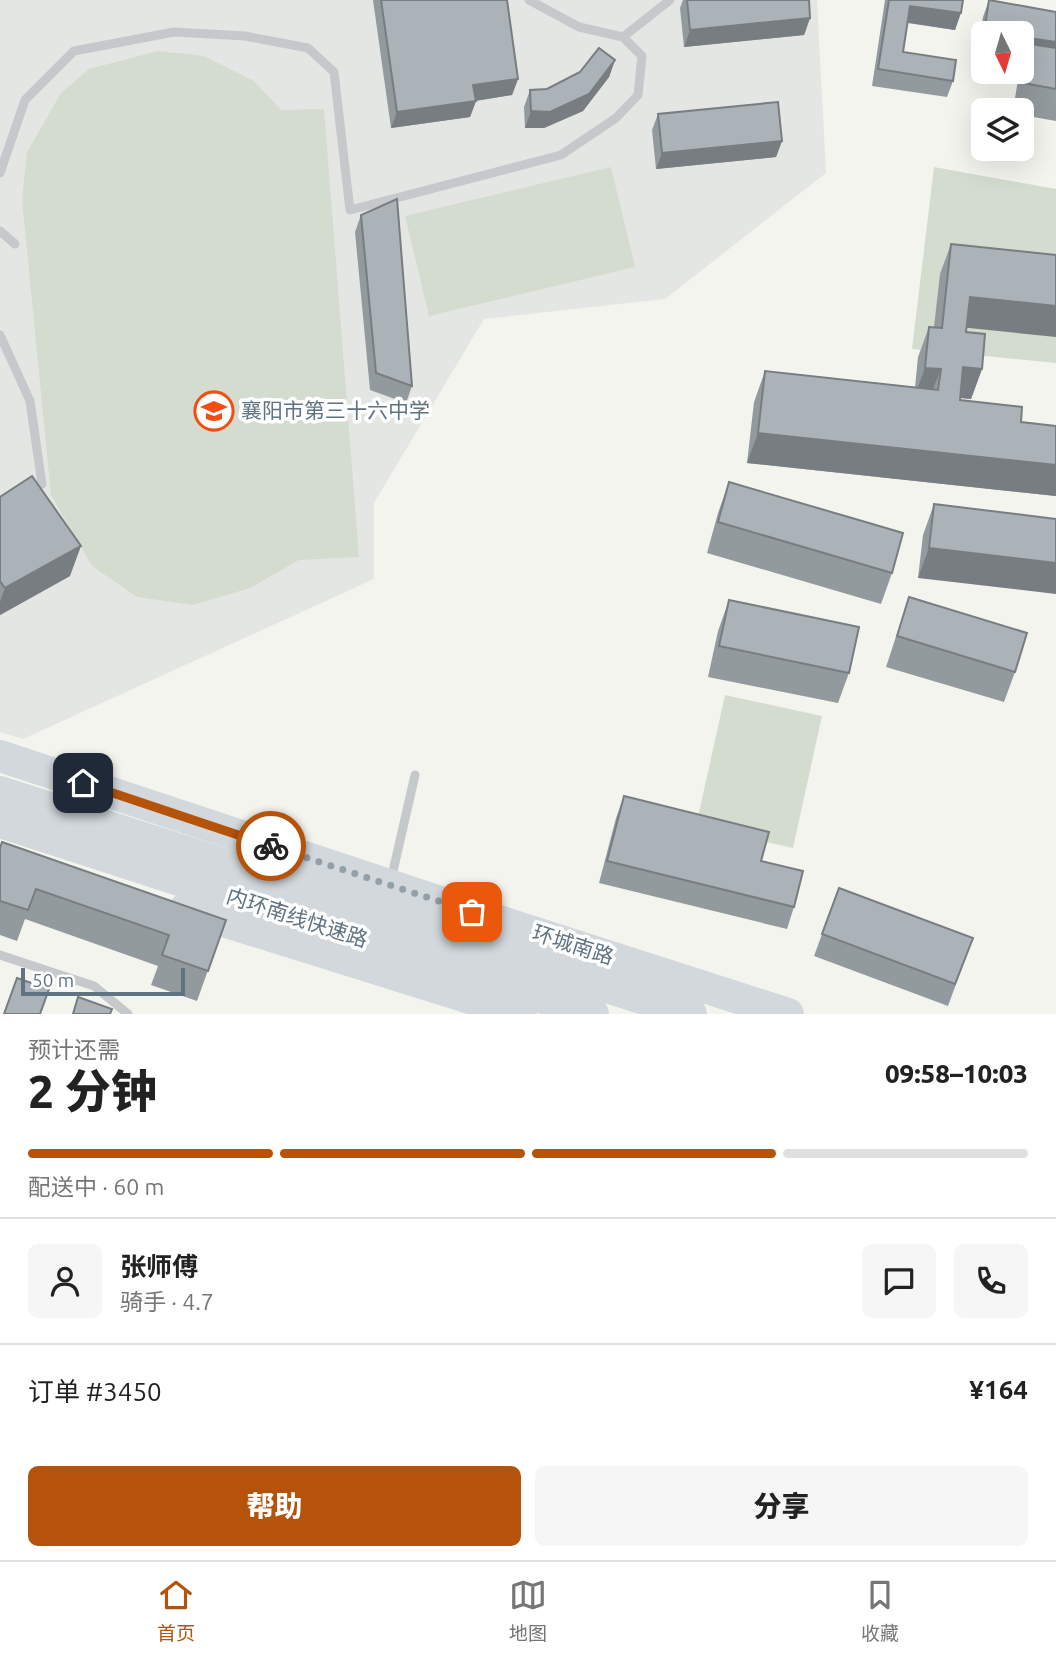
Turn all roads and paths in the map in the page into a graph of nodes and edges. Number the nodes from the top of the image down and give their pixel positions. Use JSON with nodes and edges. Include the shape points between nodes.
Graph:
{"nodes":[{"id":1,"x":530,"y":0,"type":"edge"},
{"id":2,"x":670,"y":0,"type":"edge"},
{"id":3,"x":623,"y":37,"type":"junction"},
{"id":4,"x":0,"y":173,"type":"edge"},
{"id":5,"x":0,"y":231,"type":"edge"},
{"id":6,"x":15,"y":244,"type":"dead end"},
{"id":7,"x":0,"y":335,"type":"edge"},
{"id":8,"x":42,"y":484,"type":"dead end"},
{"id":9,"x":0,"y":756,"type":"edge"},
{"id":10,"x":415,"y":775,"type":"dead end"},
{"id":11,"x":0,"y":792,"type":"edge"},
{"id":12,"x":0,"y":821,"type":"edge"},
{"id":13,"x":0,"y":850,"type":"edge"},
{"id":14,"x":390,"y":885,"type":"junction"},
{"id":15,"x":0,"y":956,"type":"edge"},
{"id":16,"x":128,"y":1014,"type":"edge"},
{"id":17,"x":521,"y":1014,"type":"edge"},
{"id":18,"x":593,"y":1014,"type":"edge"},
{"id":19,"x":691,"y":1014,"type":"edge"},
{"id":20,"x":788,"y":1014,"type":"edge"}],
"edges":[{"from":1,"to":3,"type":"lane","via":[[579,27]]},
{"from":2,"to":3,"type":"lane"},
{"from":3,"to":4,"type":"lane","via":[[642,56],[638,95],[616,118],[561,155],[350,211],[334,72],[308,48],[245,36],[174,32],[74,51],[25,100]]},
{"from":5,"to":6,"type":"lane"},
{"from":7,"to":8,"type":"lane","via":[[30,401]]},
{"from":9,"to":14,"type":"highway","name":"环城南路"},
{"from":10,"to":14,"type":"lane"},
{"from":11,"to":19,"type":"highway","name":"内环南线快速路"},
{"from":12,"to":18,"type":"highway","name":"内环南线快速路"},
{"from":13,"to":17,"type":"highway"},
{"from":14,"to":20,"type":"highway","name":"环城南路"},
{"from":15,"to":16,"type":"lane","via":[[94,986]]}]}
